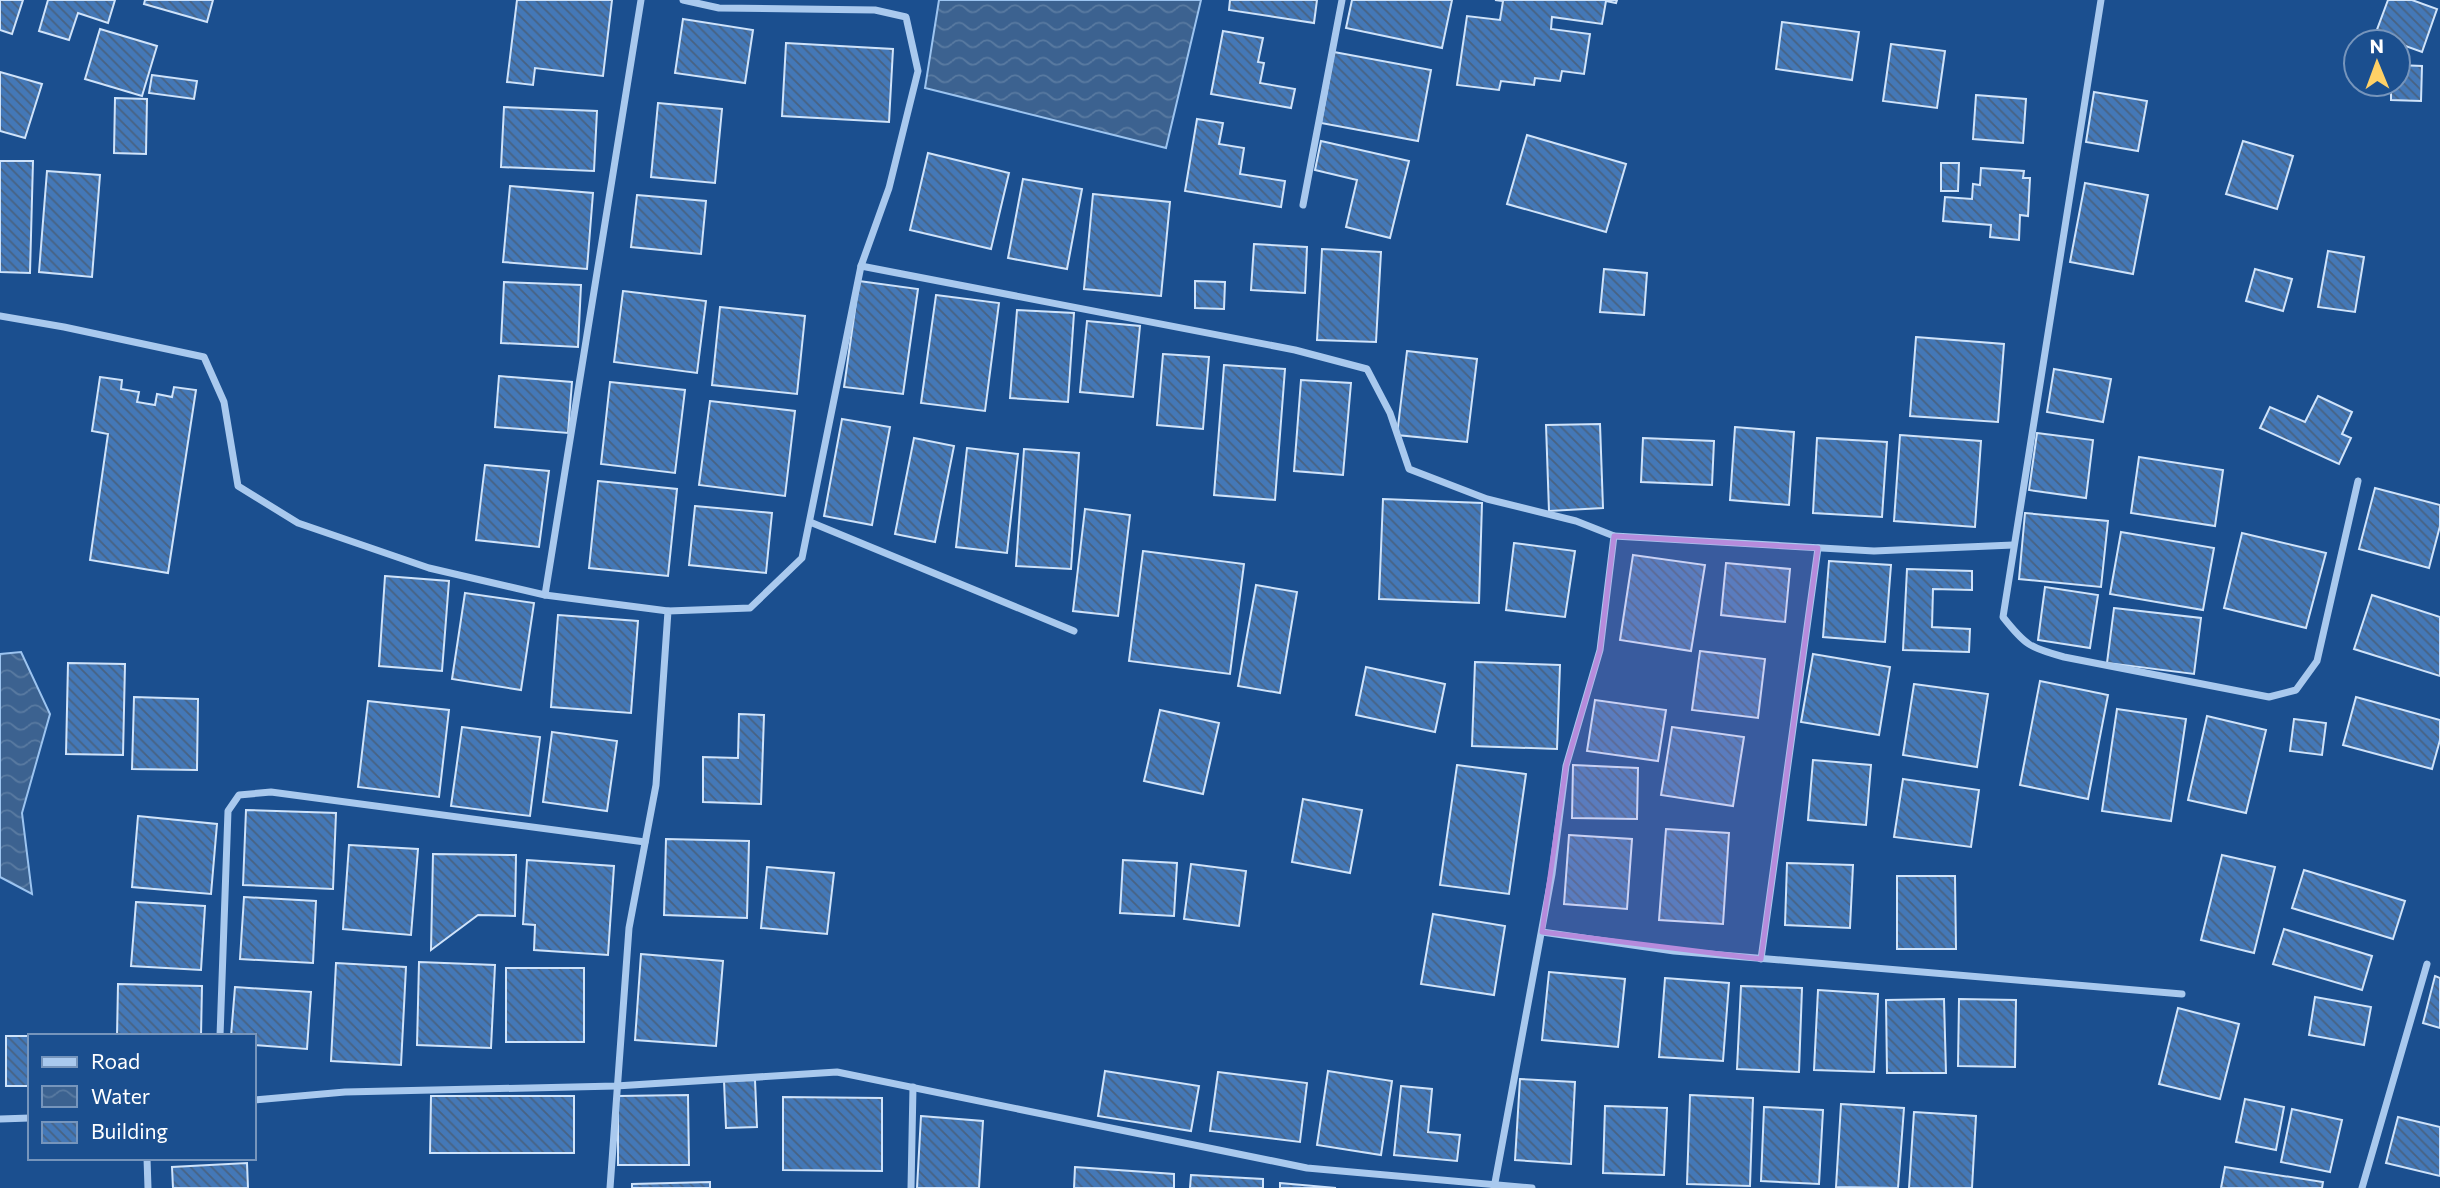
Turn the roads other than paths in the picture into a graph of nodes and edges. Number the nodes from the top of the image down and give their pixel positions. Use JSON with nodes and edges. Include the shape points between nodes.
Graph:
{"nodes":[{"id":1,"x":641,"y":0,"type":"edge"},
{"id":2,"x":683,"y":0,"type":"edge"},
{"id":3,"x":1342,"y":0,"type":"edge"},
{"id":4,"x":2101,"y":0,"type":"edge"},
{"id":5,"x":1303,"y":205,"type":"dead end"},
{"id":6,"x":861,"y":266,"type":"junction"},
{"id":7,"x":0,"y":316,"type":"edge"},
{"id":8,"x":2358,"y":481,"type":"dead end"},
{"id":9,"x":810,"y":522,"type":"junction"},
{"id":10,"x":1614,"y":536,"type":"junction"},
{"id":11,"x":2013,"y":545,"type":"junction"},
{"id":12,"x":1818,"y":548,"type":"junction"},
{"id":13,"x":545,"y":595,"type":"junction"},
{"id":14,"x":668,"y":611,"type":"junction"},
{"id":15,"x":1074,"y":631,"type":"dead end"},
{"id":16,"x":645,"y":842,"type":"junction"},
{"id":17,"x":1542,"y":932,"type":"junction"},
{"id":18,"x":1761,"y":959,"type":"junction"},
{"id":19,"x":2427,"y":964,"type":"dead end"},
{"id":20,"x":2182,"y":993,"type":"dead end"},
{"id":21,"x":220,"y":1034,"type":"edge"},
{"id":22,"x":616,"y":1086,"type":"junction"},
{"id":23,"x":913,"y":1087,"type":"junction"},
{"id":24,"x":256,"y":1100,"type":"edge"},
{"id":25,"x":28,"y":1118,"type":"edge"},
{"id":26,"x":0,"y":1119,"type":"edge"},
{"id":27,"x":148,"y":1160,"type":"edge"},
{"id":28,"x":1495,"y":1186,"type":"edge"},
{"id":29,"x":148,"y":1188,"type":"edge"},
{"id":30,"x":610,"y":1188,"type":"edge"},
{"id":31,"x":911,"y":1188,"type":"edge"},
{"id":32,"x":1532,"y":1188,"type":"edge"},
{"id":33,"x":2362,"y":1188,"type":"edge"}],
"edges":[{"from":1,"to":13,"type":"street"},
{"from":2,"to":6,"type":"street","via":[[719,8],[875,10],[906,17],[918,71],[889,188]]},
{"from":3,"to":5,"type":"street"},
{"from":4,"to":11,"type":"street"},
{"from":6,"to":9,"type":"street"},
{"from":6,"to":10,"type":"street","via":[[1367,369],[1390,414],[1409,469],[1487,499]]},
{"from":7,"to":13,"type":"street","via":[[204,357],[224,402],[238,486],[298,523],[429,568]]},
{"from":8,"to":11,"type":"street","via":[[2317,661],[2296,690],[2269,697],[2035,650],[2003,617]]},
{"from":9,"to":14,"type":"street","via":[[802,558],[750,608]]},
{"from":9,"to":15,"type":"street"},
{"from":10,"to":12,"type":"street"},
{"from":10,"to":17,"type":"street","via":[[1600,650],[1566,765]]},
{"from":11,"to":12,"type":"street","via":[[1874,551]]},
{"from":12,"to":18,"type":"street"},
{"from":13,"to":14,"type":"street"},
{"from":14,"to":16,"type":"street","via":[[656,785]]},
{"from":16,"to":21,"type":"street","via":[[271,792],[239,795],[229,811]]},
{"from":16,"to":22,"type":"street","via":[[629,928]]},
{"from":17,"to":18,"type":"street"},
{"from":17,"to":28,"type":"street"},
{"from":18,"to":20,"type":"street"},
{"from":19,"to":33,"type":"street"},
{"from":22,"to":23,"type":"street","via":[[837,1072]]},
{"from":22,"to":24,"type":"street","via":[[345,1092]]},
{"from":22,"to":30,"type":"street"},
{"from":23,"to":28,"type":"street","via":[[1307,1168]]},
{"from":23,"to":31,"type":"street"},
{"from":25,"to":26,"type":"street"},
{"from":27,"to":29,"type":"street"},
{"from":28,"to":32,"type":"street"}]}
